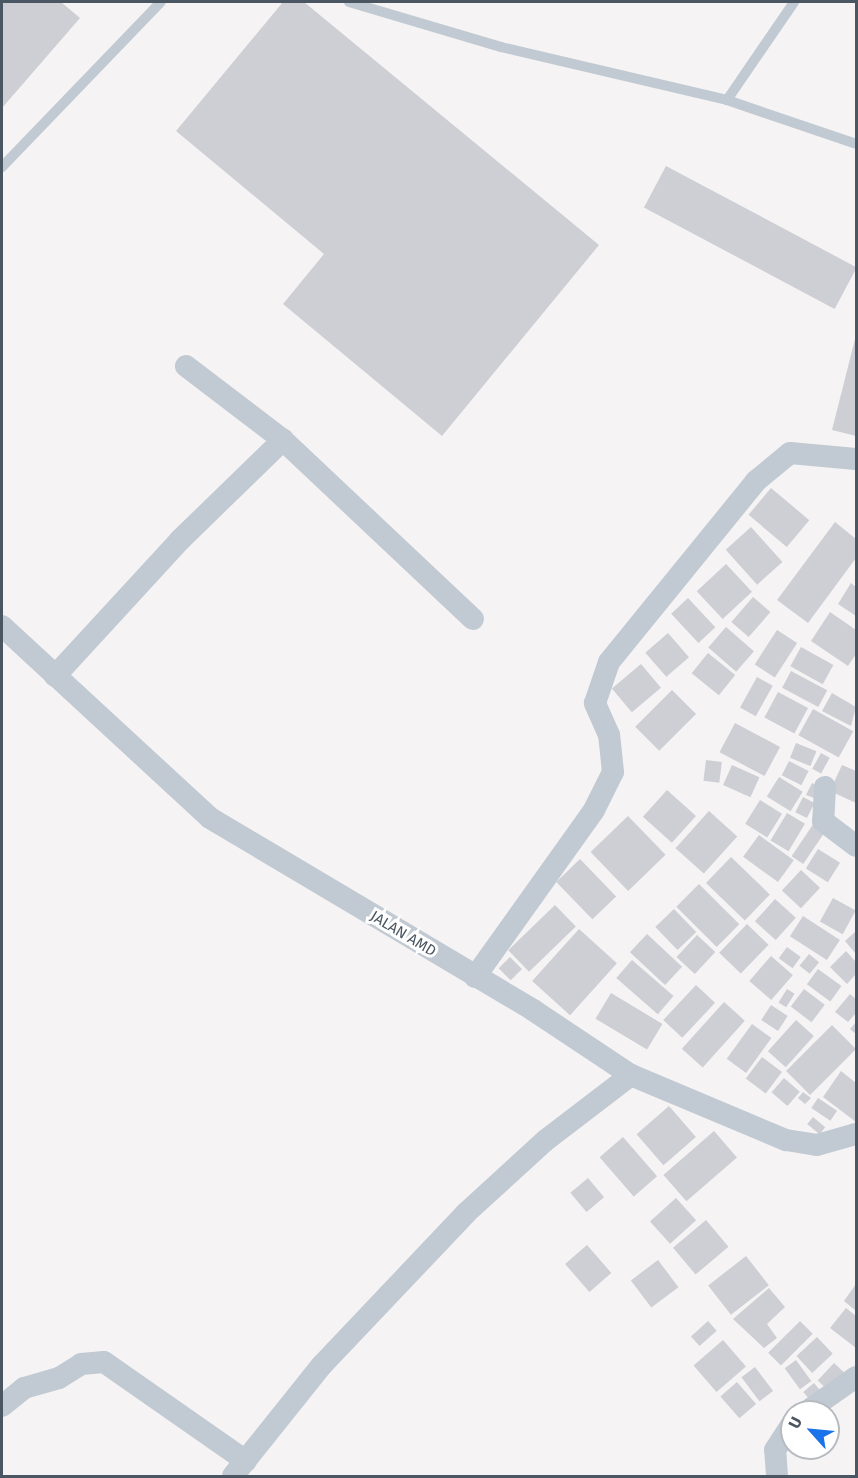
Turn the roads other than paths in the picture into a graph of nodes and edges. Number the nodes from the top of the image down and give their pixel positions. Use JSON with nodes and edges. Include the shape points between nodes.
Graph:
{"nodes":[{"id":1,"x":161,"y":2,"type":"edge"},
{"id":2,"x":349,"y":2,"type":"edge"},
{"id":3,"x":794,"y":2,"type":"edge"},
{"id":4,"x":727,"y":100,"type":"junction"},
{"id":5,"x":856,"y":144,"type":"edge"},
{"id":6,"x":2,"y":167,"type":"edge"},
{"id":7,"x":186,"y":366,"type":"dead end"},
{"id":8,"x":283,"y":440,"type":"junction"},
{"id":9,"x":856,"y":459,"type":"edge"},
{"id":10,"x":473,"y":619,"type":"dead end"},
{"id":11,"x":2,"y":626,"type":"edge"},
{"id":12,"x":56,"y":676,"type":"junction"},
{"id":13,"x":825,"y":787,"type":"dead end"},
{"id":14,"x":856,"y":846,"type":"edge"},
{"id":15,"x":475,"y":977,"type":"junction"},
{"id":16,"x":631,"y":1075,"type":"junction"},
{"id":17,"x":856,"y":1134,"type":"edge"},
{"id":18,"x":856,"y":1377,"type":"edge"},
{"id":19,"x":823,"y":1400,"type":"edge"},
{"id":20,"x":2,"y":1406,"type":"edge"},
{"id":21,"x":780,"y":1442,"type":"edge"},
{"id":22,"x":239,"y":1469,"type":"edge"},
{"id":23,"x":777,"y":1476,"type":"edge"}],
"edges":[{"from":1,"to":6,"type":"lane"},
{"from":2,"to":4,"type":"lane","via":[[501,46]]},
{"from":3,"to":4,"type":"lane"},
{"from":4,"to":5,"type":"lane"},
{"from":7,"to":8,"type":"street"},
{"from":8,"to":10,"type":"street"},
{"from":8,"to":12,"type":"street","via":[[180,540]]},
{"from":9,"to":15,"type":"street","via":[[832,453],[790,453],[756,481],[609,662],[595,703],[609,735],[613,772],[594,810]]},
{"from":11,"to":12,"type":"street","name":"JALAN AMD"},
{"from":12,"to":15,"type":"street","name":"JALAN AMD","via":[[124,744],[210,818]]},
{"from":13,"to":14,"type":"street","via":[[823,821]]},
{"from":15,"to":16,"type":"street","name":"JALAN AMD"},
{"from":16,"to":17,"type":"street","name":"JALAN AMD","via":[[786,1140],[816,1145]]},
{"from":16,"to":22,"type":"street","via":[[546,1140],[466,1213],[322,1365]]},
{"from":18,"to":19,"type":"street"},
{"from":20,"to":22,"type":"street","via":[[24,1388],[97,1361]]},
{"from":21,"to":23,"type":"street","via":[[775,1450]]}]}
